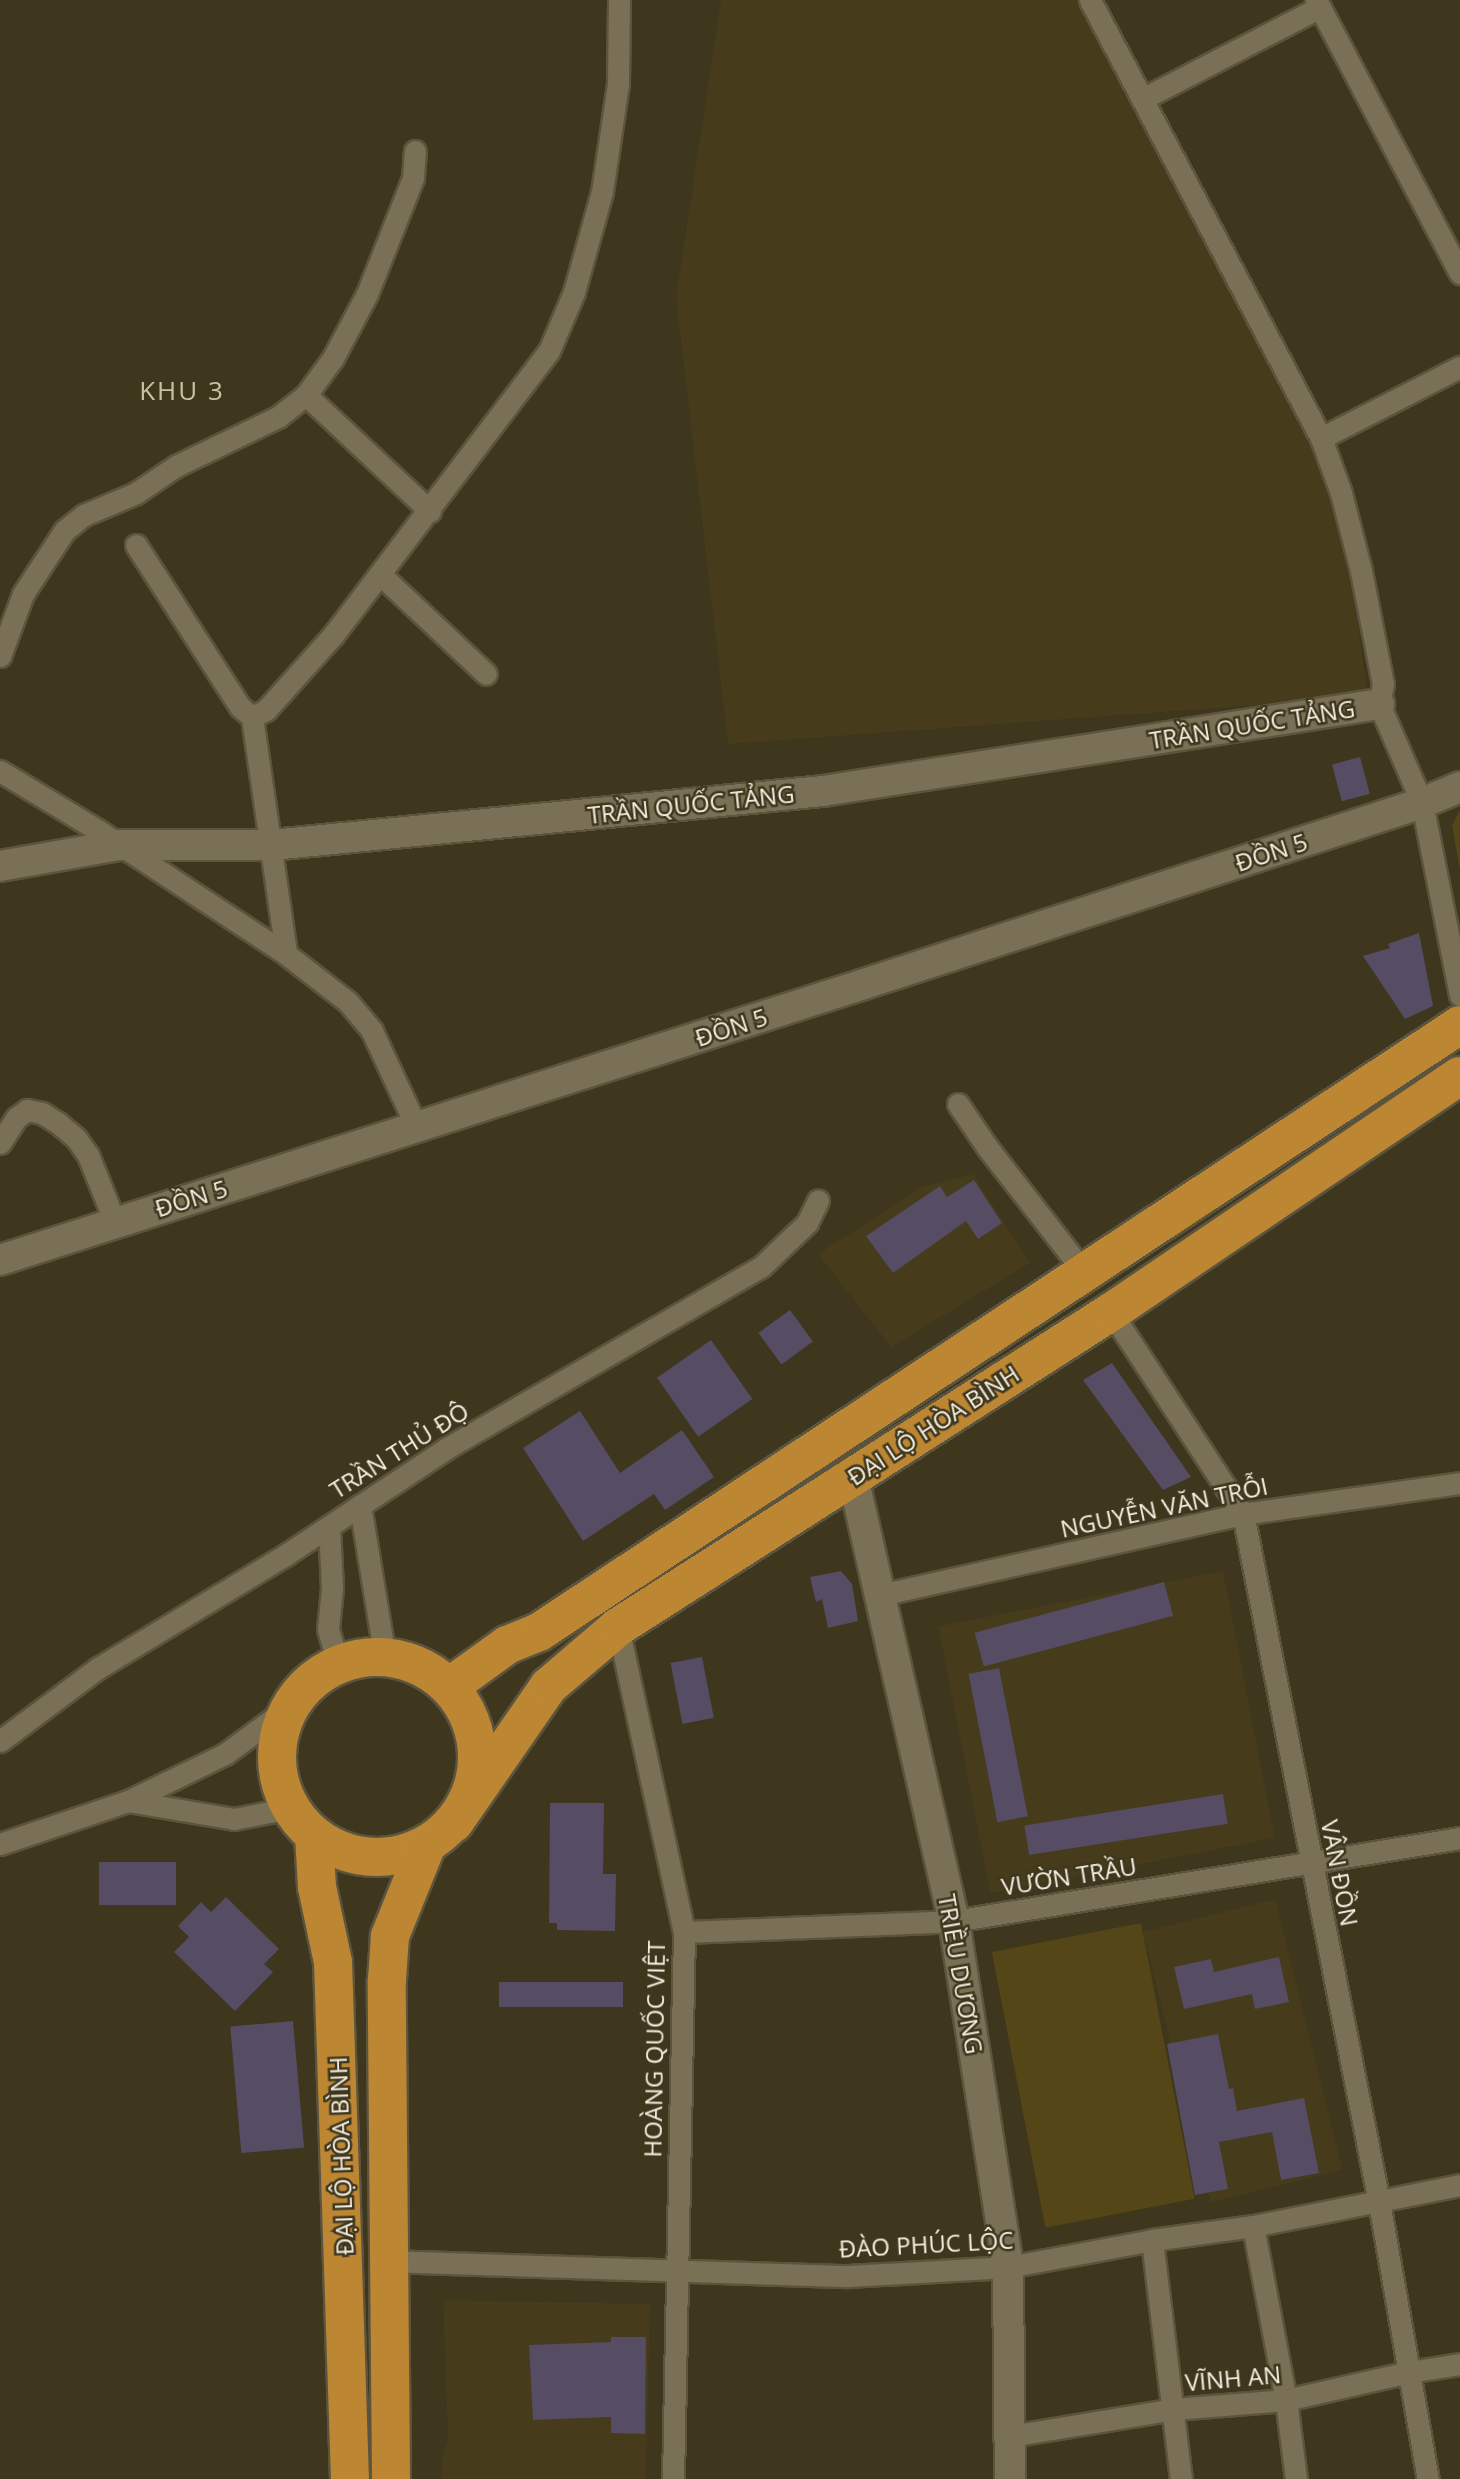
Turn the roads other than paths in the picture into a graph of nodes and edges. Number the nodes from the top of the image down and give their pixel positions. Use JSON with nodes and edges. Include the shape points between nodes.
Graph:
{"nodes":[{"id":1,"x":619,"y":0,"type":"edge"},
{"id":2,"x":1090,"y":0,"type":"edge"},
{"id":3,"x":1318,"y":3,"type":"edge"},
{"id":4,"x":1143,"y":99,"type":"junction"},
{"id":5,"x":415,"y":150,"type":"dead end"},
{"id":6,"x":1460,"y":273,"type":"edge"},
{"id":7,"x":1460,"y":367,"type":"edge"},
{"id":8,"x":306,"y":395,"type":"junction"},
{"id":9,"x":1321,"y":438,"type":"junction"},
{"id":10,"x":430,"y":511,"type":"junction"},
{"id":11,"x":136,"y":545,"type":"dead end"},
{"id":12,"x":381,"y":575,"type":"junction"},
{"id":13,"x":0,"y":656,"type":"edge"},
{"id":14,"x":486,"y":674,"type":"dead end"},
{"id":15,"x":1379,"y":704,"type":"junction"},
{"id":16,"x":252,"y":717,"type":"junction"},
{"id":17,"x":0,"y":771,"type":"edge"},
{"id":18,"x":1460,"y":787,"type":"edge"},
{"id":19,"x":1422,"y":803,"type":"junction"},
{"id":20,"x":119,"y":845,"type":"junction"},
{"id":21,"x":272,"y":845,"type":"junction"},
{"id":22,"x":0,"y":866,"type":"edge"},
{"id":23,"x":286,"y":954,"type":"junction"},
{"id":24,"x":1460,"y":995,"type":"edge"},
{"id":25,"x":1460,"y":1025,"type":"edge"},
{"id":26,"x":1460,"y":1076,"type":"edge"},
{"id":27,"x":958,"y":1104,"type":"dead end"},
{"id":28,"x":416,"y":1128,"type":"junction"},
{"id":29,"x":0,"y":1143,"type":"edge"},
{"id":30,"x":818,"y":1200,"type":"dead end"},
{"id":31,"x":115,"y":1222,"type":"junction"},
{"id":32,"x":0,"y":1260,"type":"edge"},
{"id":33,"x":1084,"y":1272,"type":"junction"},
{"id":34,"x":1111,"y":1312,"type":"junction"},
{"id":35,"x":838,"y":1435,"type":"junction"},
{"id":36,"x":857,"y":1474,"type":"junction"},
{"id":37,"x":1460,"y":1483,"type":"edge"},
{"id":38,"x":360,"y":1505,"type":"junction"},
{"id":39,"x":1243,"y":1514,"type":"junction"},
{"id":40,"x":329,"y":1526,"type":"junction"},
{"id":41,"x":880,"y":1595,"type":"junction"},
{"id":42,"x":618,"y":1627,"type":"junction"},
{"id":43,"x":385,"y":1657,"type":"junction"},
{"id":44,"x":338,"y":1664,"type":"junction"},
{"id":45,"x":449,"y":1687,"type":"junction"},
{"id":46,"x":290,"y":1706,"type":"junction"},
{"id":47,"x":0,"y":1741,"type":"edge"},
{"id":48,"x":128,"y":1801,"type":"junction"},
{"id":49,"x":302,"y":1822,"type":"junction"},
{"id":50,"x":440,"y":1835,"type":"junction"},
{"id":51,"x":1460,"y":1838,"type":"edge"},
{"id":52,"x":0,"y":1844,"type":"edge"},
{"id":53,"x":1311,"y":1865,"type":"junction"},
{"id":54,"x":954,"y":1921,"type":"junction"},
{"id":55,"x":684,"y":1932,"type":"junction"},
{"id":56,"x":1460,"y":2185,"type":"edge"},
{"id":57,"x":1379,"y":2202,"type":"junction"},
{"id":58,"x":1253,"y":2226,"type":"junction"},
{"id":59,"x":1152,"y":2240,"type":"junction"},
{"id":60,"x":345,"y":2258,"type":"junction"},
{"id":61,"x":387,"y":2261,"type":"junction"},
{"id":62,"x":1008,"y":2267,"type":"junction"},
{"id":63,"x":675,"y":2272,"type":"junction"},
{"id":64,"x":1460,"y":2364,"type":"edge"},
{"id":65,"x":1409,"y":2372,"type":"junction"},
{"id":66,"x":1286,"y":2400,"type":"junction"},
{"id":67,"x":1174,"y":2409,"type":"junction"},
{"id":68,"x":1010,"y":2436,"type":"junction"},
{"id":69,"x":351,"y":2479,"type":"edge"},
{"id":70,"x":391,"y":2479,"type":"edge"},
{"id":71,"x":673,"y":2479,"type":"edge"},
{"id":72,"x":1010,"y":2479,"type":"edge"},
{"id":73,"x":1181,"y":2479,"type":"edge"},
{"id":74,"x":1296,"y":2479,"type":"edge"},
{"id":75,"x":1428,"y":2479,"type":"edge"}],
"edges":[{"from":1,"to":10,"type":"street","via":[[618,83],[602,192],[575,292],[550,351]]},
{"from":2,"to":4,"type":"street"},
{"from":3,"to":4,"type":"street"},
{"from":3,"to":6,"type":"street"},
{"from":4,"to":9,"type":"street"},
{"from":5,"to":8,"type":"street","via":[[413,178],[367,294],[333,358]]},
{"from":7,"to":9,"type":"street"},
{"from":8,"to":10,"type":"street"},
{"from":8,"to":13,"type":"street","via":[[278,417],[176,466],[136,493],[84,514],[64,531],[32,576]]},
{"from":9,"to":15,"type":"street","via":[[1361,571],[1383,684]]},
{"from":10,"to":12,"type":"street"},
{"from":11,"to":16,"type":"street","via":[[240,707]]},
{"from":12,"to":14,"type":"street"},
{"from":12,"to":16,"type":"street","via":[[267,710]]},
{"from":15,"to":19,"type":"street"},
{"from":15,"to":21,"type":"street","name":"TRẦN QUỐC TẢNG","via":[[823,790]]},
{"from":16,"to":21,"type":"street"},
{"from":17,"to":20,"type":"street"},
{"from":18,"to":19,"type":"street","name":"ĐỒN 5"},
{"from":19,"to":24,"type":"street"},
{"from":19,"to":28,"type":"street","name":"ĐỒN 5"},
{"from":20,"to":21,"type":"street","name":"TRẦN QUỐC TẢNG"},
{"from":20,"to":22,"type":"street","name":"TRẦN QUỐC TẢNG"},
{"from":20,"to":23,"type":"street"},
{"from":21,"to":23,"type":"street"},
{"from":23,"to":28,"type":"street","via":[[363,1016]]},
{"from":25,"to":33,"type":"highway","name":"ĐẠI LỘ HÒA BÌNH"},
{"from":26,"to":34,"type":"highway","name":"ĐẠI LỘ HÒA BÌNH"},
{"from":27,"to":33,"type":"street"},
{"from":28,"to":31,"type":"street","name":"ĐỒN 5"},
{"from":29,"to":31,"type":"street","via":[[27,1110],[58,1123],[88,1155]]},
{"from":30,"to":38,"type":"street","name":"TRẦN THỦ ĐỘ","via":[[807,1223],[761,1267],[447,1448]]},
{"from":31,"to":32,"type":"street","name":"ĐỒN 5"},
{"from":33,"to":34,"type":"highway"},
{"from":33,"to":35,"type":"highway","name":"ĐẠI LỘ HÒA BÌNH"},
{"from":34,"to":36,"type":"highway","name":"ĐẠI LỘ HÒA BÌNH"},
{"from":34,"to":39,"type":"street","name":"VÂN ĐỒN"},
{"from":35,"to":36,"type":"highway"},
{"from":35,"to":45,"type":"highway","name":"ĐẠI LỘ HÒA BÌNH","via":[[540,1632],[507,1644]]},
{"from":36,"to":41,"type":"street","name":"TRIỀU DƯƠNG"},
{"from":36,"to":42,"type":"highway","name":"ĐẠI LỘ HÒA BÌNH"},
{"from":37,"to":39,"type":"street","name":"NGUYỄN VĂN TRỖI"},
{"from":38,"to":40,"type":"street","name":"TRẦN THỦ ĐỘ"},
{"from":38,"to":43,"type":"street"},
{"from":39,"to":41,"type":"street","name":"NGUYỄN VĂN TRỖI"},
{"from":39,"to":53,"type":"street","name":"VÂN ĐỒN"},
{"from":40,"to":44,"type":"street","via":[[332,1588],[328,1629]]},
{"from":40,"to":47,"type":"street","name":"TRẦN THỦ ĐỘ","via":[[98,1668]]},
{"from":41,"to":54,"type":"street","name":"TRIỀU DƯƠNG"},
{"from":42,"to":50,"type":"highway","name":"ĐẠI LỘ HÒA BÌNH","via":[[549,1686]]},
{"from":42,"to":55,"type":"street","name":"HOÀNG QUỐC VIỆT"},
{"from":43,"to":44,"type":"highway"},
{"from":43,"to":45,"type":"highway","via":[[420,1665]]},
{"from":44,"to":46,"type":"highway","via":[[310,1681]]},
{"from":45,"to":50,"type":"highway","via":[[470,1718],[478,1754],[473,1791]]},
{"from":46,"to":48,"type":"street","via":[[225,1754]]},
{"from":46,"to":49,"type":"highway","name":"ĐẠI LỘ HÒA BÌNH","via":[[279,1730],[276,1757],[280,1784]]},
{"from":48,"to":49,"type":"street","via":[[234,1819]]},
{"from":48,"to":52,"type":"street"},
{"from":49,"to":50,"type":"highway","via":[[337,1850],[363,1857],[391,1857]]},
{"from":49,"to":60,"type":"highway","name":"ĐẠI LỘ HÒA BÌNH","via":[[332,1962]]},
{"from":50,"to":61,"type":"highway","name":"ĐẠI LỘ HÒA BÌNH","via":[[390,1936]]},
{"from":51,"to":53,"type":"street","name":"VƯỜN TRẦU"},
{"from":53,"to":54,"type":"street","name":"VƯỜN TRẦU"},
{"from":53,"to":57,"type":"street","name":"VÂN ĐỒN"},
{"from":54,"to":55,"type":"street","name":"VƯỜN TRẦU"},
{"from":54,"to":62,"type":"street","name":"TRIỀU DƯƠNG"},
{"from":55,"to":63,"type":"street","name":"HOÀNG QUỐC VIỆT"},
{"from":56,"to":57,"type":"street","name":"ĐÀO PHÚC LỘC"},
{"from":57,"to":58,"type":"street","name":"ĐÀO PHÚC LỘC"},
{"from":57,"to":65,"type":"street","name":"VÂN ĐỒN"},
{"from":58,"to":59,"type":"street","name":"ĐÀO PHÚC LỘC"},
{"from":58,"to":66,"type":"street"},
{"from":59,"to":62,"type":"street","name":"ĐÀO PHÚC LỘC"},
{"from":59,"to":67,"type":"street"},
{"from":60,"to":61,"type":"highway"},
{"from":60,"to":69,"type":"highway","name":"ĐẠI LỘ HÒA BÌNH"},
{"from":61,"to":63,"type":"street","name":"ĐÀO PHÚC LỘC"},
{"from":61,"to":70,"type":"highway","name":"ĐẠI LỘ HÒA BÌNH"},
{"from":62,"to":63,"type":"street","name":"ĐÀO PHÚC LỘC","via":[[848,2276]]},
{"from":62,"to":68,"type":"street","name":"TRIỀU DƯƠNG"},
{"from":63,"to":71,"type":"street","name":"HOÀNG QUỐC VIỆT"},
{"from":64,"to":65,"type":"street","name":"VĨNH AN"},
{"from":65,"to":66,"type":"street","name":"VĨNH AN"},
{"from":65,"to":75,"type":"street","name":"VÂN ĐỒN"},
{"from":66,"to":67,"type":"street","name":"VĨNH AN"},
{"from":66,"to":74,"type":"street"},
{"from":67,"to":68,"type":"street","name":"VĨNH AN"},
{"from":67,"to":73,"type":"street"},
{"from":68,"to":72,"type":"street","name":"TRIỀU DƯƠNG"}]}
